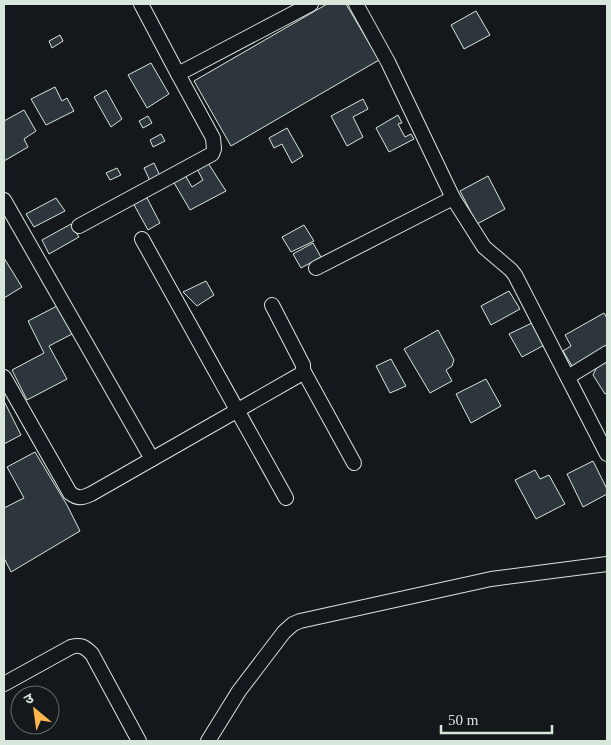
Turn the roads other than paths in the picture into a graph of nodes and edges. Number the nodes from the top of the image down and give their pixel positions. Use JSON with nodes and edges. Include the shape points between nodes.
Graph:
{"nodes":[{"id":1,"x":141,"y":4,"type":"edge"},
{"id":2,"x":311,"y":4,"type":"edge"},
{"id":3,"x":356,"y":4,"type":"edge"},
{"id":4,"x":178,"y":74,"type":"junction"},
{"id":5,"x":453,"y":198,"type":"junction"},
{"id":6,"x":4,"y":200,"type":"edge"},
{"id":7,"x":79,"y":226,"type":"dead end"},
{"id":8,"x":142,"y":239,"type":"dead end"},
{"id":9,"x":316,"y":268,"type":"dead end"},
{"id":10,"x":272,"y":306,"type":"dead end"},
{"id":11,"x":607,"y":353,"type":"edge"},
{"id":12,"x":303,"y":370,"type":"junction"},
{"id":13,"x":4,"y":377,"type":"edge"},
{"id":14,"x":568,"y":377,"type":"junction"},
{"id":15,"x":237,"y":410,"type":"junction"},
{"id":16,"x":607,"y":454,"type":"edge"},
{"id":17,"x":152,"y":459,"type":"junction"},
{"id":18,"x":354,"y":463,"type":"dead end"},
{"id":19,"x":286,"y":498,"type":"dead end"},
{"id":20,"x":607,"y":564,"type":"edge"},
{"id":21,"x":4,"y":684,"type":"edge"},
{"id":22,"x":139,"y":741,"type":"edge"},
{"id":23,"x":208,"y":741,"type":"edge"}],
"edges":[{"from":1,"to":4,"type":"street"},
{"from":2,"to":4,"type":"street"},
{"from":3,"to":5,"type":"street","via":[[392,70]]},
{"from":4,"to":7,"type":"street","via":[[214,138],[212,154]]},
{"from":5,"to":9,"type":"street"},
{"from":5,"to":14,"type":"street","via":[[484,247],[515,275]]},
{"from":6,"to":17,"type":"street"},
{"from":8,"to":15,"type":"street"},
{"from":10,"to":12,"type":"street","via":[[303,364]]},
{"from":11,"to":14,"type":"street"},
{"from":12,"to":15,"type":"street"},
{"from":12,"to":18,"type":"street"},
{"from":13,"to":17,"type":"street","via":[[64,485],[76,498],[91,494]]},
{"from":14,"to":16,"type":"street"},
{"from":15,"to":17,"type":"street"},
{"from":15,"to":19,"type":"street"},
{"from":20,"to":23,"type":"street","via":[[491,579],[293,624],[239,691]]},
{"from":21,"to":22,"type":"street","via":[[71,647],[86,647]]}]}
